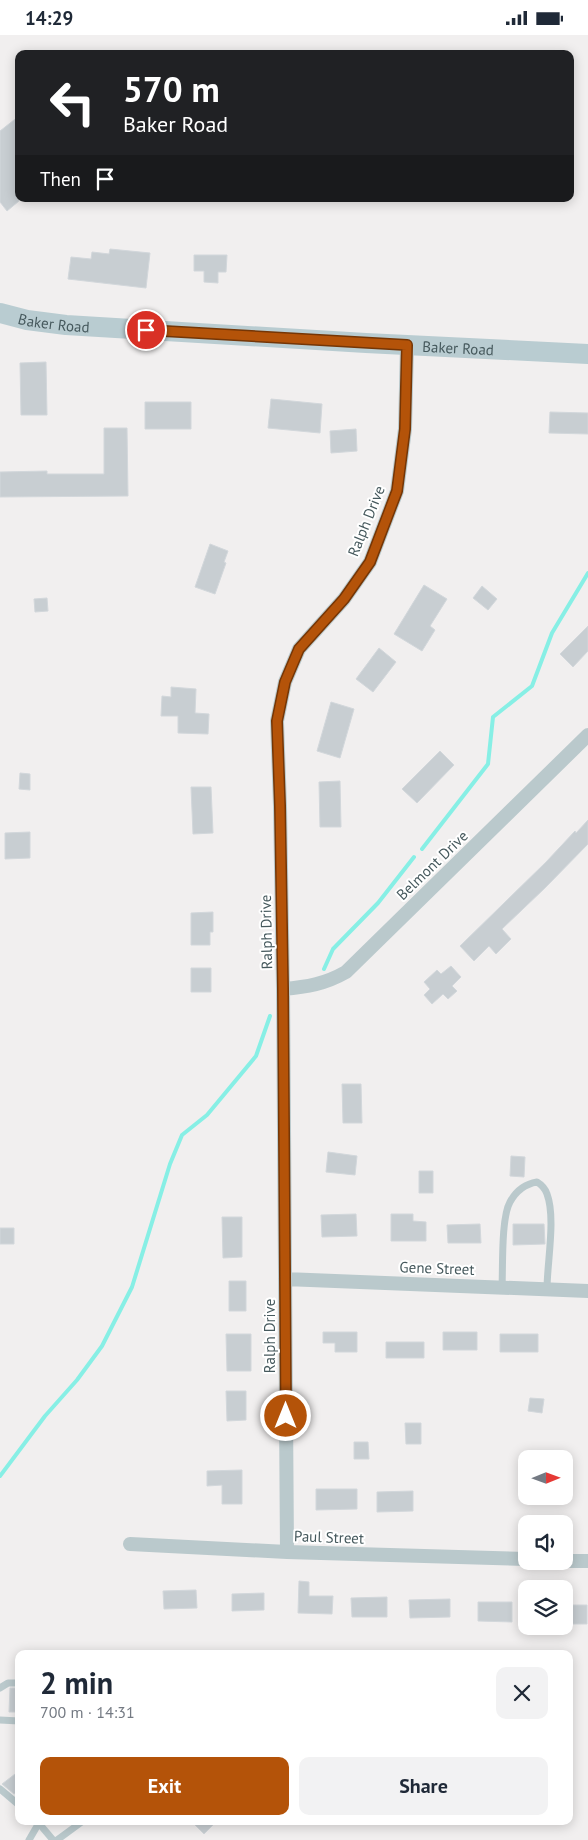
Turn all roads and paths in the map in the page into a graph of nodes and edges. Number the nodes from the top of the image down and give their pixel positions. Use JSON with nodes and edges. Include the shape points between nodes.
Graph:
{"nodes":[{"id":1,"x":0,"y":313,"type":"edge"},
{"id":2,"x":407,"y":345,"type":"junction"},
{"id":3,"x":588,"y":353,"type":"edge"},
{"id":4,"x":588,"y":735,"type":"edge"},
{"id":5,"x":283,"y":989,"type":"junction"},
{"id":6,"x":285,"y":1279,"type":"junction"},
{"id":7,"x":502,"y":1287,"type":"junction"},
{"id":8,"x":547,"y":1289,"type":"junction"},
{"id":9,"x":588,"y":1291,"type":"edge"},
{"id":10,"x":130,"y":1544,"type":"dead end"},
{"id":11,"x":287,"y":1552,"type":"junction"},
{"id":12,"x":518,"y":1559,"type":"edge"},
{"id":13,"x":573,"y":1561,"type":"edge"},
{"id":14,"x":588,"y":1561,"type":"edge"},
{"id":15,"x":15,"y":1683,"type":"edge"},
{"id":16,"x":0,"y":1688,"type":"edge"},
{"id":17,"x":0,"y":1720,"type":"edge"},
{"id":18,"x":15,"y":1721,"type":"edge"},
{"id":19,"x":0,"y":1789,"type":"edge"},
{"id":20,"x":15,"y":1802,"type":"edge"},
{"id":21,"x":36,"y":1825,"type":"edge"},
{"id":22,"x":40,"y":1825,"type":"edge"},
{"id":23,"x":78,"y":1825,"type":"edge"},
{"id":24,"x":29,"y":1840,"type":"edge"},
{"id":25,"x":52,"y":1840,"type":"edge"},
{"id":26,"x":57,"y":1840,"type":"edge"}],
"edges":[{"from":1,"to":2,"type":"street","name":"Baker Road","via":[[66,325]]},
{"from":2,"to":3,"type":"street","name":"Baker Road"},
{"from":2,"to":5,"type":"street","name":"Ralph Drive","via":[[405,429],[397,491],[370,562],[344,599],[299,649],[285,682],[277,721]]},
{"from":4,"to":5,"type":"street","name":"Belmont Drive","via":[[346,972],[314,986]]},
{"from":5,"to":6,"type":"street","name":"Ralph Drive"},
{"from":6,"to":7,"type":"street","name":"Gene Street"},
{"from":6,"to":11,"type":"street","name":"Ralph Drive"},
{"from":7,"to":8,"type":"street","name":"Gene Street"},
{"from":7,"to":8,"type":"lane","via":[[509,1203],[527,1184],[537,1182],[548,1195],[550,1212]]},
{"from":8,"to":9,"type":"street","name":"Gene Street"},
{"from":10,"to":11,"type":"street","name":"Paul Street"},
{"from":11,"to":12,"type":"street","name":"Paul Street"},
{"from":13,"to":14,"type":"street"},
{"from":15,"to":16,"type":"lane"},
{"from":17,"to":18,"type":"lane"},
{"from":19,"to":20,"type":"lane"},
{"from":21,"to":24,"type":"lane"},
{"from":22,"to":25,"type":"lane"},
{"from":23,"to":26,"type":"lane"}]}
